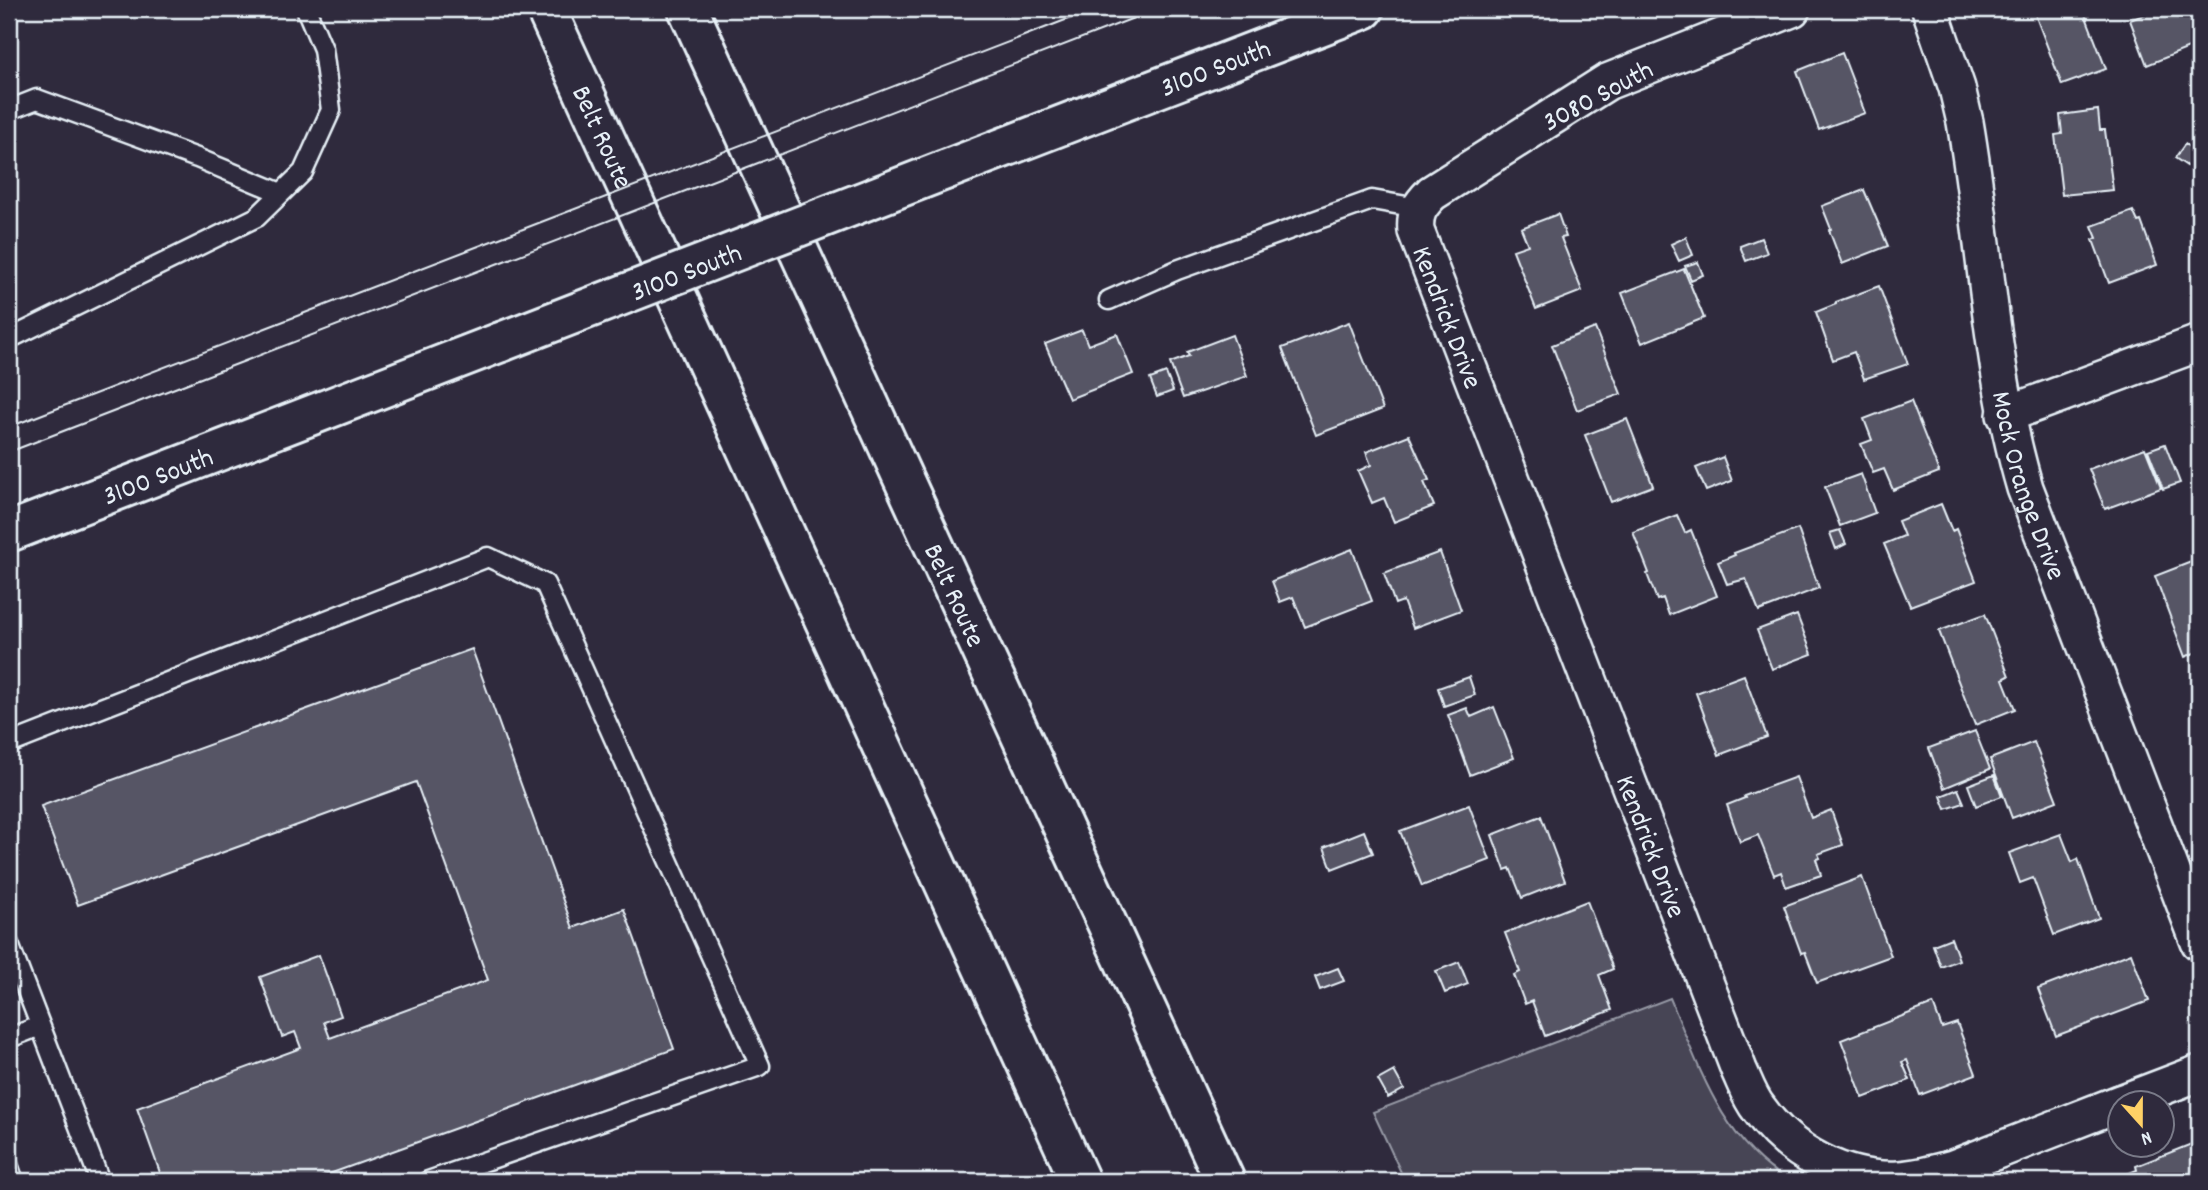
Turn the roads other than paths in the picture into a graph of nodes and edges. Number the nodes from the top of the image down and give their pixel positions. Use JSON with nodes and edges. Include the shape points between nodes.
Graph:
{"nodes":[{"id":1,"x":306,"y":9,"type":"edge"},
{"id":2,"x":546,"y":9,"type":"edge"},
{"id":3,"x":688,"y":9,"type":"edge"},
{"id":4,"x":1364,"y":9,"type":"edge"},
{"id":5,"x":1792,"y":9,"type":"edge"},
{"id":6,"x":1930,"y":9,"type":"edge"},
{"id":7,"x":9,"y":110,"type":"edge"},
{"id":8,"x":281,"y":193,"type":"junction"},
{"id":9,"x":1418,"y":208,"type":"junction"},
{"id":10,"x":1109,"y":300,"type":"dead end"},
{"id":11,"x":9,"y":339,"type":"edge"},
{"id":12,"x":2199,"y":343,"type":"edge"},
{"id":13,"x":2005,"y":415,"type":"junction"},
{"id":14,"x":9,"y":533,"type":"edge"},
{"id":15,"x":9,"y":744,"type":"edge"},
{"id":16,"x":2199,"y":942,"type":"edge"},
{"id":17,"x":9,"y":944,"type":"edge"},
{"id":18,"x":40,"y":1026,"type":"junction"},
{"id":19,"x":9,"y":1038,"type":"edge"},
{"id":20,"x":2199,"y":1073,"type":"edge"},
{"id":21,"x":2160,"y":1088,"type":"edge"},
{"id":22,"x":2106,"y":1109,"type":"edge"},
{"id":23,"x":100,"y":1181,"type":"edge"},
{"id":24,"x":428,"y":1181,"type":"edge"},
{"id":25,"x":1080,"y":1181,"type":"edge"},
{"id":26,"x":1225,"y":1181,"type":"edge"}],
"edges":[{"from":1,"to":8,"type":"lane","via":[[323,49],[331,110],[303,172]]},
{"from":2,"to":25,"type":"main road","name":"Belt Route"},
{"from":3,"to":26,"type":"main road","name":"Belt Route"},
{"from":4,"to":14,"type":"main road","name":"3100 South","bridge":true},
{"from":5,"to":9,"type":"street","name":"3080 South","via":[[1607,82],[1442,186]]},
{"from":6,"to":13,"type":"street","name":"Mock Orange Drive","via":[[1965,122]]},
{"from":7,"to":8,"type":"lane","via":[[37,99]]},
{"from":8,"to":11,"type":"lane","via":[[257,218]]},
{"from":9,"to":10,"type":"lane","via":[[1372,200],[1177,270]]},
{"from":9,"to":22,"type":"street","name":"Kendrick Drive","via":[[1419,239],[1739,1070],[1758,1108],[1792,1145],[1815,1159],[1840,1171],[1898,1179],[1952,1168]]},
{"from":12,"to":13,"type":"street"},
{"from":13,"to":16,"type":"street","name":"Mock Orange Drive","via":[[2025,488]]},
{"from":15,"to":24,"type":"lane","via":[[488,557],[545,584],[760,1066]]},
{"from":17,"to":18,"type":"lane"},
{"from":18,"to":19,"type":"lane"},
{"from":18,"to":23,"type":"lane"},
{"from":20,"to":21,"type":"street","name":"Kendrick Drive"}]}
